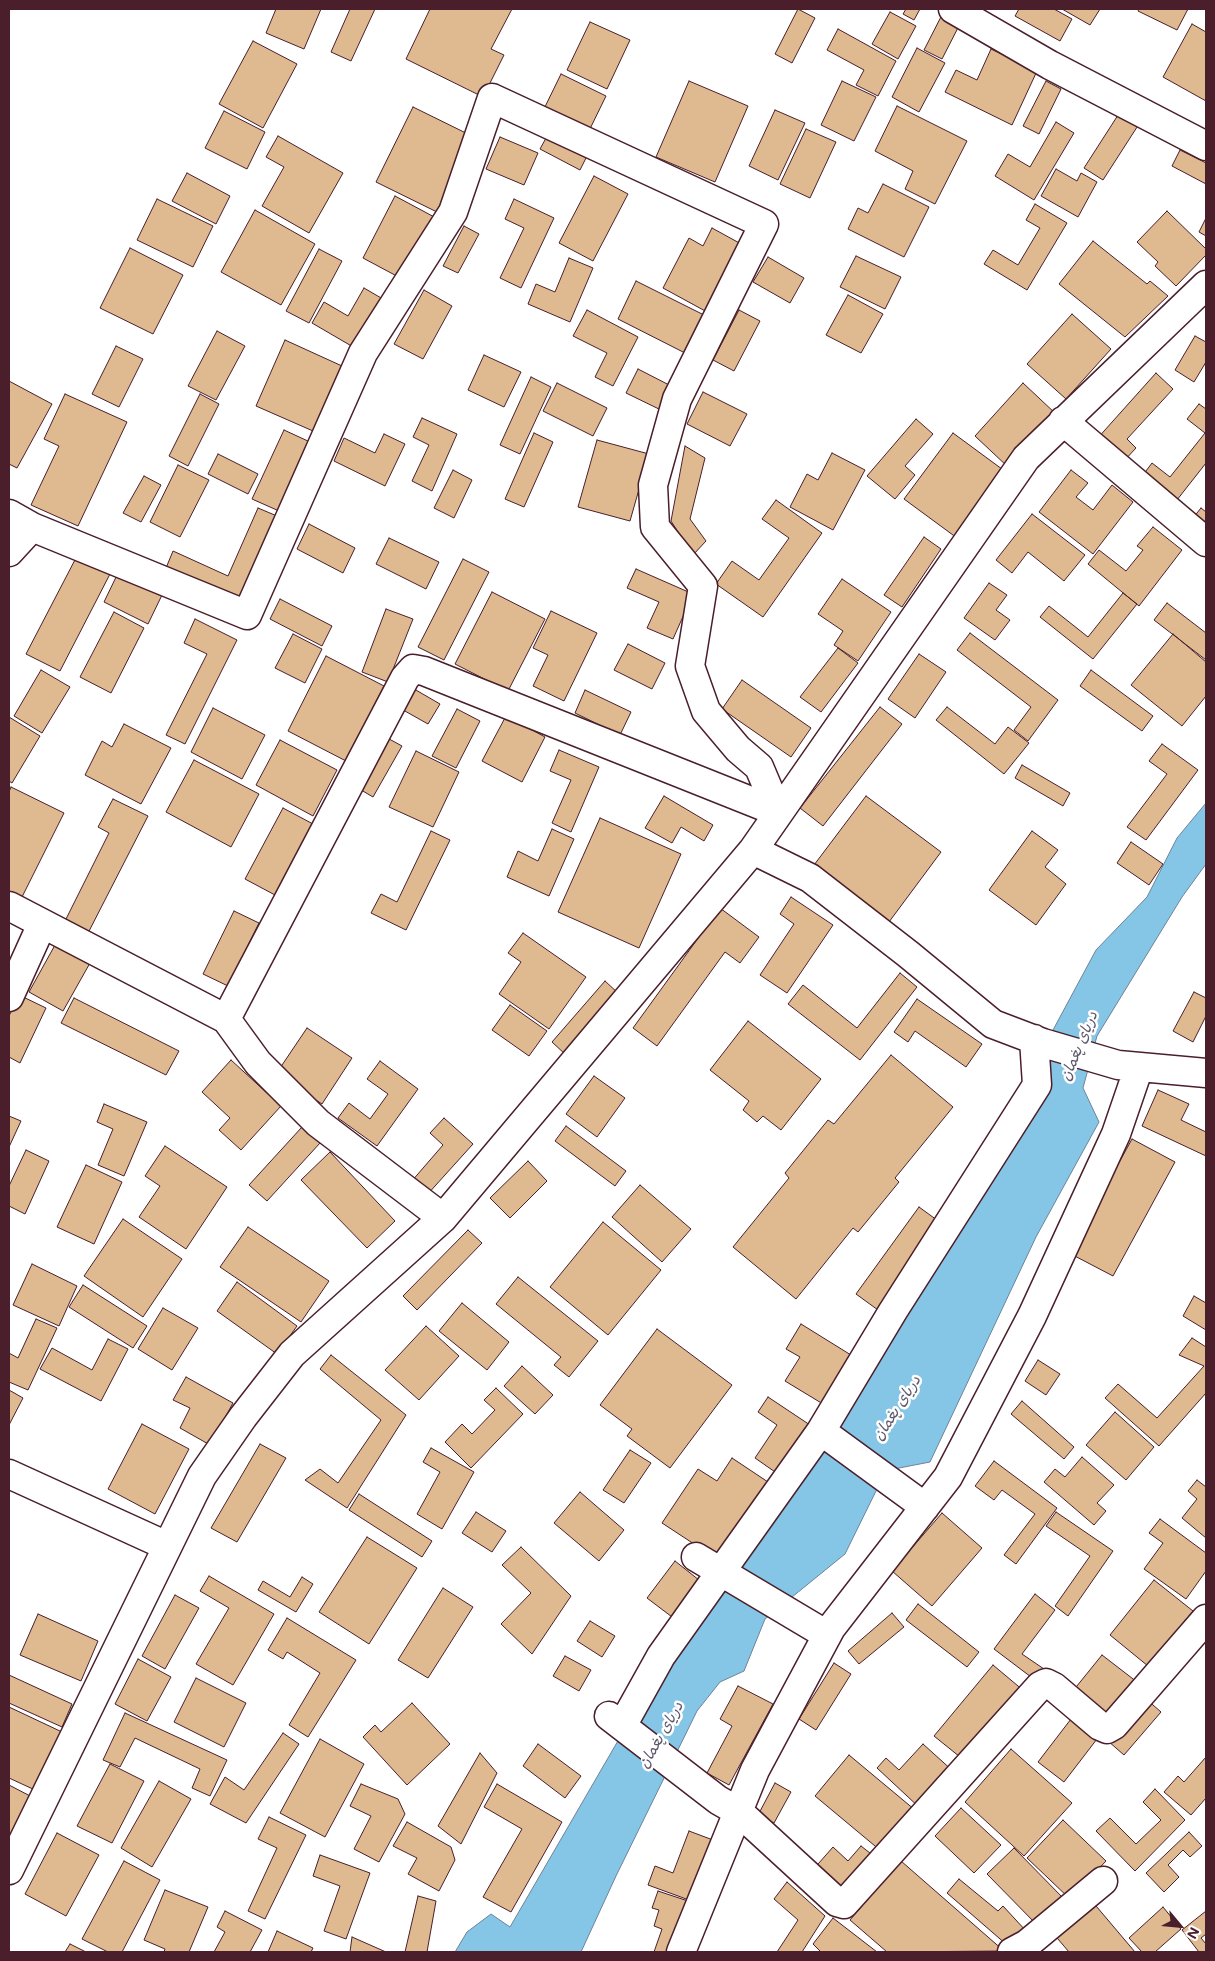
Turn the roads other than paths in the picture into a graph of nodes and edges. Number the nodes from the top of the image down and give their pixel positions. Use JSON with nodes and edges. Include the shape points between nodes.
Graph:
{"nodes":[{"id":1,"x":953,"y":9,"type":"edge"},
{"id":2,"x":1206,"y":146,"type":"edge"},
{"id":3,"x":1206,"y":285,"type":"edge"},
{"id":4,"x":1063,"y":421,"type":"junction"},
{"id":5,"x":20,"y":520,"type":"edge"},
{"id":6,"x":1206,"y":542,"type":"edge"},
{"id":7,"x":9,"y":552,"type":"edge"},
{"id":8,"x":778,"y":812,"type":"junction"},
{"id":9,"x":753,"y":850,"type":"junction"},
{"id":10,"x":9,"y":906,"type":"edge"},
{"id":11,"x":42,"y":924,"type":"junction"},
{"id":12,"x":9,"y":997,"type":"edge"},
{"id":13,"x":226,"y":1019,"type":"junction"},
{"id":14,"x":1038,"y":1041,"type":"junction"},
{"id":15,"x":1129,"y":1066,"type":"junction"},
{"id":16,"x":1206,"y":1073,"type":"edge"},
{"id":17,"x":443,"y":1218,"type":"junction"},
{"id":18,"x":821,"y":1431,"type":"junction"},
{"id":19,"x":9,"y":1474,"type":"edge"},
{"id":20,"x":917,"y":1500,"type":"junction"},
{"id":21,"x":167,"y":1546,"type":"junction"},
{"id":22,"x":696,"y":1557,"type":"dead end"},
{"id":23,"x":720,"y":1573,"type":"junction"},
{"id":24,"x":1206,"y":1619,"type":"edge"},
{"id":25,"x":827,"y":1635,"type":"junction"},
{"id":26,"x":738,"y":1812,"type":"junction"},
{"id":27,"x":9,"y":1870,"type":"edge"},
{"id":28,"x":1103,"y":1881,"type":"dead end"},
{"id":29,"x":681,"y":1952,"type":"edge"},
{"id":30,"x":1012,"y":1952,"type":"edge"}],
"edges":[{"from":1,"to":2,"type":"street","via":[[1050,65]]},
{"from":3,"to":4,"type":"street"},
{"from":4,"to":6,"type":"street"},
{"from":4,"to":8,"type":"street","via":[[1026,458]]},
{"from":5,"to":7,"type":"street"},
{"from":5,"to":8,"type":"street","via":[[247,614],[363,353],[453,212],[492,98],[764,224],[677,399],[654,486],[656,527],[703,586],[690,666],[706,711],[738,749],[759,767]]},
{"from":8,"to":9,"type":"street"},
{"from":8,"to":13,"type":"street","via":[[413,669],[405,678]]},
{"from":9,"to":14,"type":"street","via":[[810,878],[993,1024]]},
{"from":9,"to":17,"type":"street"},
{"from":10,"to":11,"type":"street"},
{"from":11,"to":12,"type":"street"},
{"from":11,"to":13,"type":"street"},
{"from":13,"to":17,"type":"street","via":[[258,1063],[318,1123]]},
{"from":14,"to":15,"type":"street"},
{"from":14,"to":18,"type":"street","via":[[1037,1085]]},
{"from":15,"to":16,"type":"street"},
{"from":15,"to":20,"type":"street","via":[[1116,1134],[1032,1316],[948,1477]]},
{"from":17,"to":21,"type":"street","via":[[292,1354],[202,1476]]},
{"from":18,"to":20,"type":"street"},
{"from":18,"to":23,"type":"street"},
{"from":19,"to":21,"type":"street"},
{"from":20,"to":25,"type":"street"},
{"from":21,"to":27,"type":"street"},
{"from":22,"to":23,"type":"street"},
{"from":23,"to":25,"type":"street"},
{"from":23,"to":26,"type":"street","via":[[615,1721]]},
{"from":24,"to":26,"type":"street","via":[[1114,1725],[1107,1729],[1054,1687],[1046,1683],[1040,1686],[844,1904],[837,1902]]},
{"from":25,"to":26,"type":"street","via":[[755,1770]]},
{"from":26,"to":29,"type":"street"},
{"from":28,"to":30,"type":"street","via":[[1027,1944]]}]}
